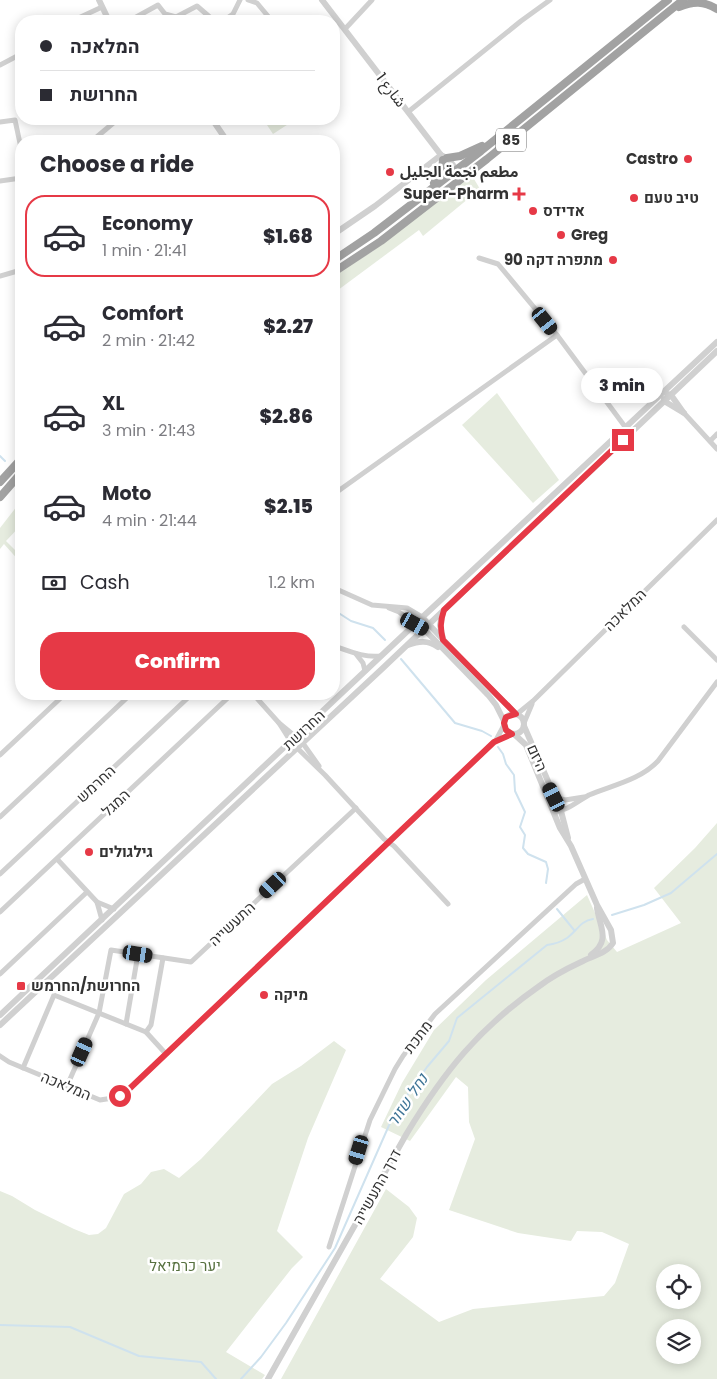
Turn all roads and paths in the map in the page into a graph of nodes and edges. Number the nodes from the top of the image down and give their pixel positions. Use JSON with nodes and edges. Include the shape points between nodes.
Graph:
{"nodes":[{"id":1,"x":99,"y":0,"type":"edge"},
{"id":2,"x":240,"y":0,"type":"edge"},
{"id":3,"x":248,"y":0,"type":"edge"},
{"id":4,"x":322,"y":0,"type":"edge"},
{"id":5,"x":372,"y":0,"type":"edge"},
{"id":6,"x":550,"y":0,"type":"edge"},
{"id":7,"x":668,"y":0,"type":"edge"},
{"id":8,"x":684,"y":0,"type":"edge"},
{"id":9,"x":102,"y":7,"type":"junction"},
{"id":10,"x":673,"y":9,"type":"junction"},
{"id":11,"x":717,"y":9,"type":"edge"},
{"id":12,"x":85,"y":15,"type":"edge"},
{"id":13,"x":106,"y":15,"type":"edge"},
{"id":14,"x":140,"y":15,"type":"edge"},
{"id":15,"x":171,"y":15,"type":"edge"},
{"id":16,"x":178,"y":15,"type":"edge"},
{"id":17,"x":207,"y":15,"type":"edge"},
{"id":18,"x":231,"y":15,"type":"edge"},
{"id":19,"x":267,"y":15,"type":"edge"},
{"id":20,"x":334,"y":15,"type":"edge"},
{"id":21,"x":340,"y":23,"type":"edge"},
{"id":22,"x":344,"y":28,"type":"junction"},
{"id":23,"x":15,"y":57,"type":"edge"},
{"id":24,"x":0,"y":65,"type":"edge"},
{"id":25,"x":408,"y":112,"type":"junction"},
{"id":26,"x":0,"y":122,"type":"edge"},
{"id":27,"x":15,"y":124,"type":"edge"},
{"id":28,"x":111,"y":125,"type":"edge"},
{"id":29,"x":99,"y":135,"type":"edge"},
{"id":30,"x":495,"y":140,"type":"junction"},
{"id":31,"x":444,"y":158,"type":"junction"},
{"id":32,"x":455,"y":171,"type":"junction"},
{"id":33,"x":15,"y":179,"type":"edge"},
{"id":34,"x":460,"y":180,"type":"junction"},
{"id":35,"x":0,"y":181,"type":"edge"},
{"id":36,"x":429,"y":190,"type":"junction"},
{"id":37,"x":340,"y":230,"type":"edge"},
{"id":38,"x":340,"y":256,"type":"edge"},
{"id":39,"x":479,"y":258,"type":"dead end"},
{"id":40,"x":340,"y":268,"type":"edge"},
{"id":41,"x":15,"y":272,"type":"edge"},
{"id":42,"x":0,"y":276,"type":"edge"},
{"id":43,"x":557,"y":335,"type":"junction"},
{"id":44,"x":717,"y":342,"type":"edge"},
{"id":45,"x":717,"y":351,"type":"edge"},
{"id":46,"x":664,"y":392,"type":"junction"},
{"id":47,"x":671,"y":395,"type":"junction"},
{"id":48,"x":664,"y":401,"type":"junction"},
{"id":49,"x":684,"y":413,"type":"junction"},
{"id":50,"x":626,"y":428,"type":"junction"},
{"id":51,"x":717,"y":434,"type":"edge"},
{"id":52,"x":710,"y":441,"type":"junction"},
{"id":53,"x":717,"y":448,"type":"edge"},
{"id":54,"x":15,"y":466,"type":"edge"},
{"id":55,"x":15,"y":480,"type":"edge"},
{"id":56,"x":0,"y":482,"type":"edge"},
{"id":57,"x":340,"y":490,"type":"edge"},
{"id":58,"x":0,"y":497,"type":"edge"},
{"id":59,"x":717,"y":520,"type":"edge"},
{"id":60,"x":340,"y":591,"type":"edge"},
{"id":61,"x":386,"y":607,"type":"junction"},
{"id":62,"x":444,"y":610,"type":"junction"},
{"id":63,"x":422,"y":617,"type":"junction"},
{"id":64,"x":415,"y":624,"type":"junction"},
{"id":65,"x":427,"y":626,"type":"junction"},
{"id":66,"x":684,"y":627,"type":"dead end"},
{"id":67,"x":443,"y":640,"type":"junction"},
{"id":68,"x":404,"y":647,"type":"junction"},
{"id":69,"x":340,"y":648,"type":"edge"},
{"id":70,"x":444,"y":650,"type":"junction"},
{"id":71,"x":356,"y":654,"type":"junction"},
{"id":72,"x":381,"y":656,"type":"junction"},
{"id":73,"x":717,"y":660,"type":"edge"},
{"id":74,"x":463,"y":666,"type":"junction"},
{"id":75,"x":365,"y":671,"type":"junction"},
{"id":76,"x":717,"y":682,"type":"edge"},
{"id":77,"x":340,"y":695,"type":"edge"},
{"id":78,"x":59,"y":700,"type":"edge"},
{"id":79,"x":125,"y":700,"type":"edge"},
{"id":80,"x":186,"y":700,"type":"edge"},
{"id":81,"x":226,"y":700,"type":"edge"},
{"id":82,"x":258,"y":700,"type":"edge"},
{"id":83,"x":335,"y":700,"type":"edge"},
{"id":84,"x":533,"y":701,"type":"junction"},
{"id":85,"x":516,"y":714,"type":"junction"},
{"id":86,"x":279,"y":723,"type":"junction"},
{"id":87,"x":504,"y":723,"type":"junction"},
{"id":88,"x":524,"y":725,"type":"junction"},
{"id":89,"x":513,"y":734,"type":"junction"},
{"id":90,"x":296,"y":737,"type":"junction"},
{"id":91,"x":291,"y":742,"type":"junction"},
{"id":92,"x":302,"y":742,"type":"junction"},
{"id":93,"x":494,"y":742,"type":"junction"},
{"id":94,"x":296,"y":748,"type":"junction"},
{"id":95,"x":0,"y":755,"type":"edge"},
{"id":96,"x":326,"y":775,"type":"junction"},
{"id":97,"x":589,"y":796,"type":"junction"},
{"id":98,"x":554,"y":797,"type":"junction"},
{"id":99,"x":356,"y":808,"type":"junction"},
{"id":100,"x":558,"y":811,"type":"junction"},
{"id":101,"x":0,"y":817,"type":"edge"},
{"id":102,"x":388,"y":842,"type":"junction"},
{"id":103,"x":57,"y":859,"type":"junction"},
{"id":104,"x":0,"y":874,"type":"edge"},
{"id":105,"x":585,"y":879,"type":"junction"},
{"id":106,"x":87,"y":892,"type":"junction"},
{"id":107,"x":96,"y":902,"type":"junction"},
{"id":108,"x":448,"y":904,"type":"dead end"},
{"id":109,"x":596,"y":905,"type":"junction"},
{"id":110,"x":114,"y":909,"type":"junction"},
{"id":111,"x":0,"y":912,"type":"edge"},
{"id":112,"x":102,"y":920,"type":"junction"},
{"id":113,"x":138,"y":954,"type":"junction"},
{"id":114,"x":163,"y":958,"type":"junction"},
{"id":115,"x":582,"y":961,"type":"junction"},
{"id":116,"x":0,"y":974,"type":"edge"},
{"id":117,"x":99,"y":1013,"type":"junction"},
{"id":118,"x":0,"y":1015,"type":"edge"},
{"id":119,"x":126,"y":1024,"type":"junction"},
{"id":120,"x":0,"y":1025,"type":"edge"},
{"id":121,"x":146,"y":1032,"type":"junction"},
{"id":122,"x":166,"y":1054,"type":"junction"},
{"id":123,"x":0,"y":1056,"type":"edge"},
{"id":124,"x":0,"y":1060,"type":"edge"},
{"id":125,"x":9,"y":1062,"type":"junction"},
{"id":126,"x":23,"y":1068,"type":"junction"},
{"id":127,"x":67,"y":1086,"type":"junction"},
{"id":128,"x":329,"y":1247,"type":"dead end"},
{"id":129,"x":268,"y":1379,"type":"edge"}],
"edges":[{"from":1,"to":9,"type":"street"},
{"from":2,"to":18,"type":"street"},
{"from":3,"to":19,"type":"street","via":[[258,4]]},
{"from":4,"to":20,"type":"street","name":"شارع 1"},
{"from":5,"to":22,"type":"street"},
{"from":6,"to":25,"type":"street"},
{"from":7,"to":30,"type":"highway","number":"85"},
{"from":8,"to":10,"type":"highway","number":"85"},
{"from":9,"to":12,"type":"street"},
{"from":9,"to":13,"type":"street"},
{"from":10,"to":11,"type":"highway","via":[[696,2]]},
{"from":10,"to":34,"type":"highway","number":"85"},
{"from":14,"to":15,"type":"street","via":[[158,5]]},
{"from":16,"to":17,"type":"street","via":[[197,6]]},
{"from":21,"to":22,"type":"street","name":"شارع 1"},
{"from":22,"to":25,"type":"street","name":"شارع 1"},
{"from":23,"to":24,"type":"street"},
{"from":25,"to":31,"type":"street","name":"شارع 1"},
{"from":26,"to":27,"type":"street","via":[[14,120]]},
{"from":28,"to":29,"type":"street"},
{"from":30,"to":31,"type":"highway","via":[[467,153]]},
{"from":30,"to":32,"type":"highway","number":"85"},
{"from":31,"to":32,"type":"street","name":"شارع 1"},
{"from":31,"to":36,"type":"highway","via":[[439,176]]},
{"from":31,"to":37,"type":"street"},
{"from":32,"to":34,"type":"street","name":"شارع 1"},
{"from":32,"to":36,"type":"highway","number":"85"},
{"from":33,"to":35,"type":"street"},
{"from":34,"to":40,"type":"highway","number":"85"},
{"from":36,"to":38,"type":"highway","number":"85"},
{"from":39,"to":43,"type":"street","via":[[498,264]]},
{"from":41,"to":42,"type":"street"},
{"from":43,"to":50,"type":"street"},
{"from":43,"to":57,"type":"street"},
{"from":44,"to":46,"type":"street","name":"החרושת"},
{"from":45,"to":47,"type":"street","name":"החרושת"},
{"from":46,"to":47,"type":"street"},
{"from":46,"to":48,"type":"street"},
{"from":46,"to":50,"type":"street","name":"החרושת"},
{"from":47,"to":48,"type":"street","name":"החרושת"},
{"from":47,"to":49,"type":"street"},
{"from":48,"to":49,"type":"street"},
{"from":48,"to":62,"type":"street","name":"החרושת"},
{"from":49,"to":52,"type":"street"},
{"from":50,"to":63,"type":"street","name":"החרושת"},
{"from":51,"to":52,"type":"street"},
{"from":52,"to":53,"type":"street"},
{"from":54,"to":56,"type":"highway"},
{"from":55,"to":58,"type":"highway"},
{"from":59,"to":84,"type":"street","name":"המלאכה"},
{"from":60,"to":61,"type":"street","via":[[372,605]]},
{"from":61,"to":63,"type":"street","via":[[407,608]]},
{"from":61,"to":64,"type":"street"},
{"from":62,"to":65,"type":"street","name":"החרושת"},
{"from":62,"to":67,"type":"street","via":[[440,625]]},
{"from":63,"to":64,"type":"street","name":"החרושת"},
{"from":63,"to":65,"type":"street"},
{"from":64,"to":65,"type":"street"},
{"from":64,"to":72,"type":"street","name":"החרושת"},
{"from":65,"to":67,"type":"street"},
{"from":65,"to":68,"type":"street","name":"החרושת"},
{"from":65,"to":70,"type":"street"},
{"from":66,"to":73,"type":"street"},
{"from":67,"to":74,"type":"street"},
{"from":68,"to":70,"type":"street","via":[[423,641]]},
{"from":68,"to":92,"type":"street","name":"החרושת"},
{"from":69,"to":71,"type":"street"},
{"from":70,"to":74,"type":"street"},
{"from":71,"to":72,"type":"street"},
{"from":71,"to":75,"type":"street"},
{"from":72,"to":75,"type":"street","name":"החרושת"},
{"from":74,"to":85,"type":"street"},
{"from":74,"to":87,"type":"street","via":[[496,705]]},
{"from":75,"to":77,"type":"street","name":"החרושת"},
{"from":76,"to":97,"type":"street","via":[[650,770]]},
{"from":78,"to":95,"type":"street"},
{"from":79,"to":101,"type":"street"},
{"from":80,"to":104,"type":"street","name":"החרמש"},
{"from":81,"to":103,"type":"street","name":"המגל"},
{"from":82,"to":86,"type":"street"},
{"from":83,"to":90,"type":"street","name":"החרושת"},
{"from":84,"to":85,"type":"street","name":"המלאכה"},
{"from":84,"to":88,"type":"street","name":"המלאכה"},
{"from":85,"to":87,"type":"street","name":"המלאכה","via":[[509,715]]},
{"from":85,"to":88,"type":"street","via":[[522,717]]},
{"from":86,"to":90,"type":"street"},
{"from":86,"to":91,"type":"street"},
{"from":87,"to":89,"type":"street","via":[[506,730]]},
{"from":87,"to":93,"type":"street","name":"המלאכה"},
{"from":88,"to":89,"type":"street","name":"המלאכה","via":[[520,732]]},
{"from":88,"to":98,"type":"street","name":"היזם"},
{"from":89,"to":93,"type":"street","name":"המלאכה"},
{"from":89,"to":100,"type":"street","name":"היזם","via":[[526,745]]},
{"from":90,"to":91,"type":"street","name":"החרושת"},
{"from":90,"to":92,"type":"street"},
{"from":91,"to":94,"type":"street"},
{"from":91,"to":110,"type":"street","name":"החרושת"},
{"from":92,"to":94,"type":"street","name":"החרושת"},
{"from":92,"to":96,"type":"street"},
{"from":93,"to":102,"type":"street","name":"המלאכה"},
{"from":94,"to":96,"type":"street"},
{"from":94,"to":120,"type":"street","name":"החרושת"},
{"from":96,"to":99,"type":"street"},
{"from":97,"to":98,"type":"street","via":[[564,800]]},
{"from":97,"to":100,"type":"street"},
{"from":98,"to":100,"type":"street","name":"היזם"},
{"from":99,"to":102,"type":"street"},
{"from":99,"to":114,"type":"street","name":"התעשייה","via":[[190,962]]},
{"from":100,"to":105,"type":"street","name":"היזם"},
{"from":102,"to":108,"type":"street"},
{"from":102,"to":122,"type":"street","name":"המלאכה"},
{"from":103,"to":106,"type":"street"},
{"from":103,"to":111,"type":"street","name":"המגל"},
{"from":105,"to":109,"type":"street","name":"דרך התעשייה"},
{"from":105,"to":128,"type":"street","name":"מתכת","via":[[435,1014],[403,1056],[370,1120]]},
{"from":106,"to":107,"type":"street"},
{"from":106,"to":116,"type":"street"},
{"from":107,"to":110,"type":"street"},
{"from":107,"to":112,"type":"street"},
{"from":109,"to":115,"type":"street","name":"דרך התעשייה","via":[[603,931],[602,942]]},
{"from":109,"to":115,"type":"street","name":"דרך התעשייה","via":[[611,930],[613,943],[606,951]]},
{"from":110,"to":112,"type":"street","name":"החרושת"},
{"from":112,"to":118,"type":"street","name":"החרושת"},
{"from":113,"to":114,"type":"street","name":"התעשייה"},
{"from":113,"to":117,"type":"street","name":"התעשייה","via":[[111,950]]},
{"from":113,"to":119,"type":"street"},
{"from":114,"to":121,"type":"street","via":[[151,1025]]},
{"from":115,"to":129,"type":"street","name":"דרך התעשייה","via":[[539,986],[499,1017],[461,1054],[407,1133]]},
{"from":117,"to":119,"type":"street"},
{"from":117,"to":126,"type":"street","via":[[54,995]]},
{"from":117,"to":127,"type":"street"},
{"from":119,"to":121,"type":"street"},
{"from":121,"to":122,"type":"street"},
{"from":122,"to":127,"type":"street","name":"המלאכה","via":[[126,1092],[114,1098],[100,1100]]},
{"from":123,"to":125,"type":"street","name":"המלאכה"},
{"from":124,"to":125,"type":"street","name":"המלאכה"},
{"from":125,"to":126,"type":"street","name":"המלאכה"},
{"from":126,"to":127,"type":"street","name":"המלאכה"}]}
